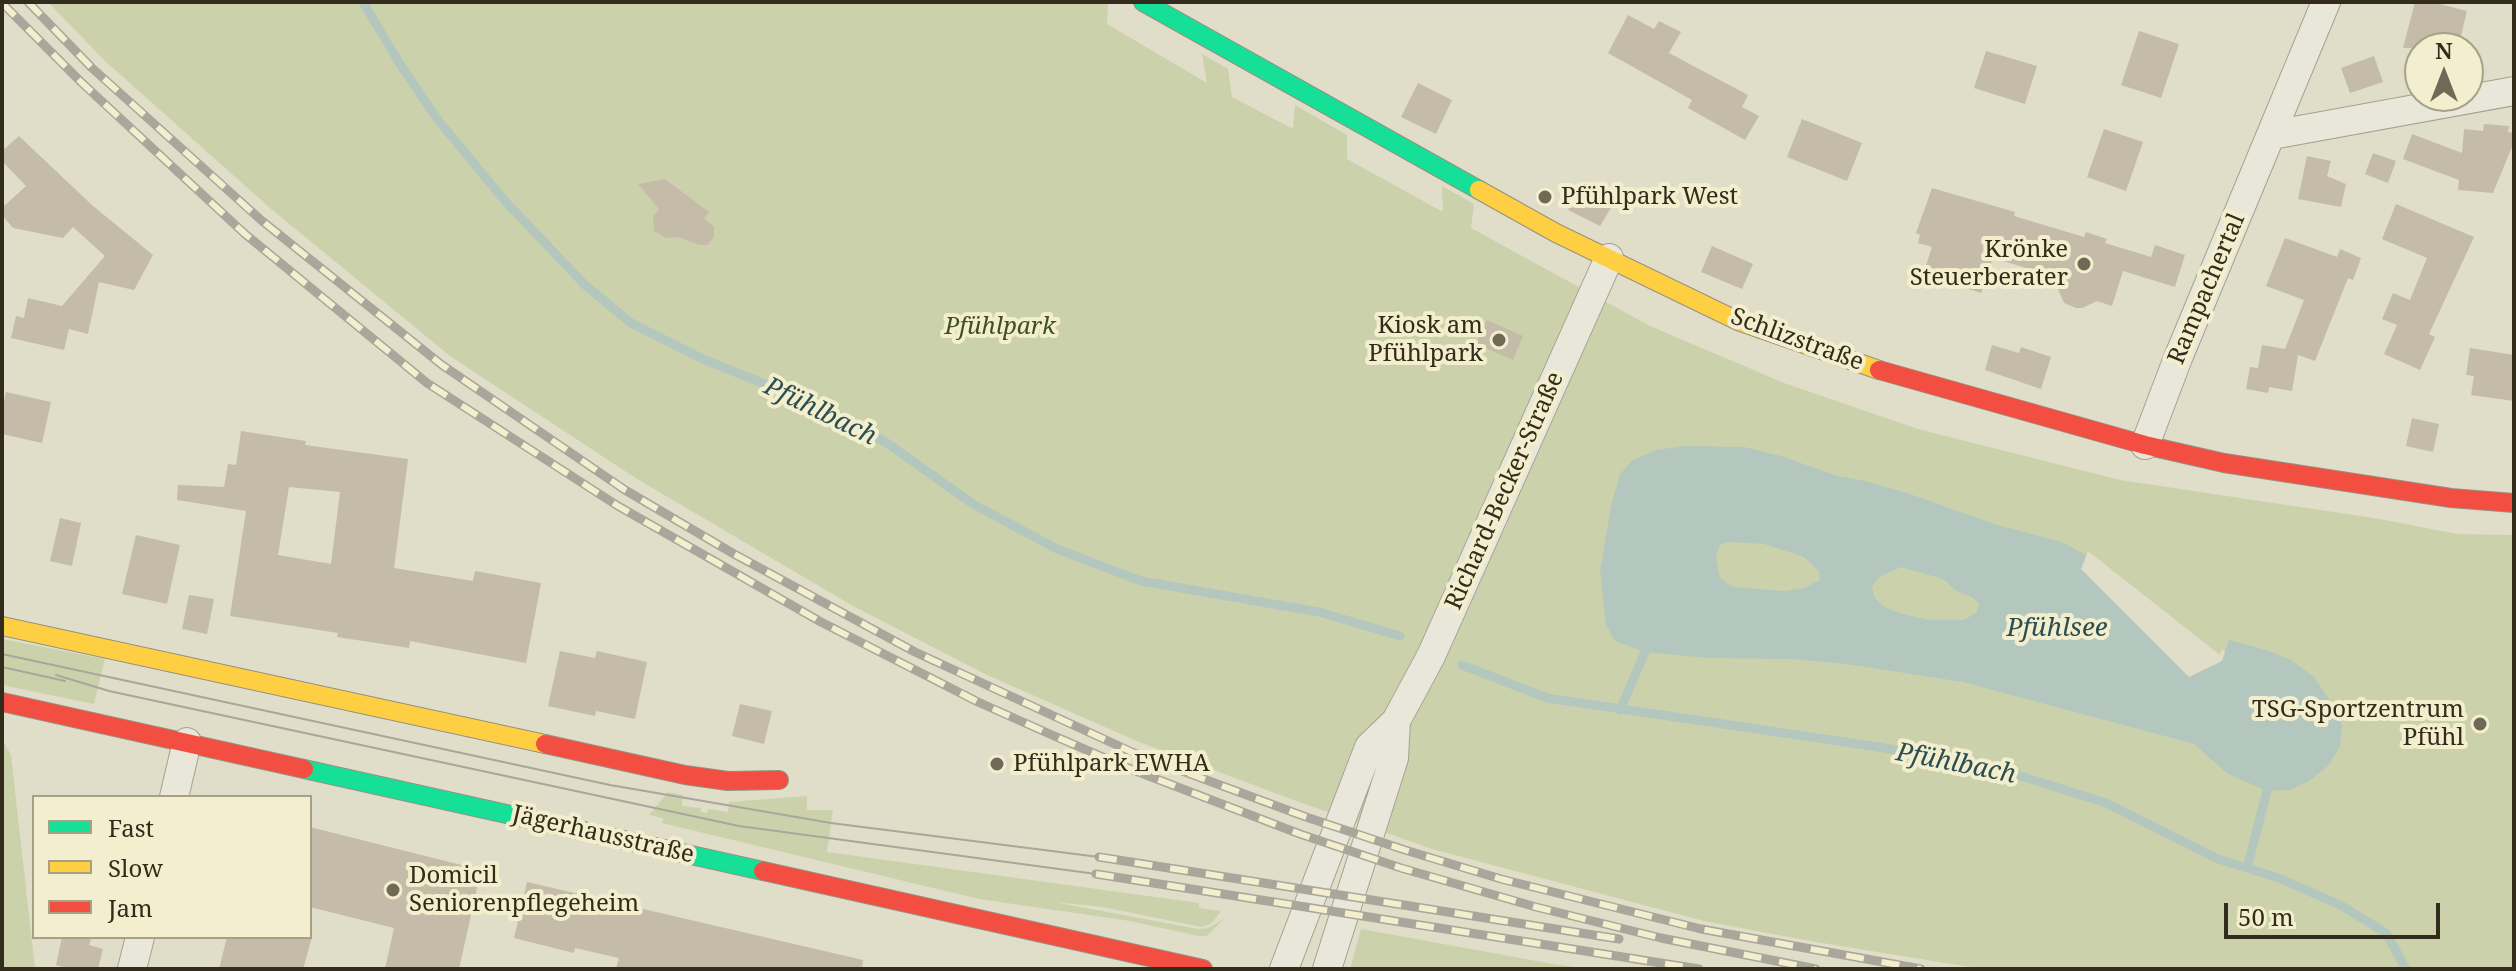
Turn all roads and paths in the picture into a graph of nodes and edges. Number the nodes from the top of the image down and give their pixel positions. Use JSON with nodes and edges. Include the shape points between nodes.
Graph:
{"nodes":[{"id":1,"x":1143,"y":2,"type":"edge"},
{"id":2,"x":2326,"y":2,"type":"edge"},
{"id":3,"x":2514,"y":91,"type":"edge"},
{"id":4,"x":2272,"y":135,"type":"junction"},
{"id":5,"x":1609,"y":258,"type":"junction"},
{"id":6,"x":2145,"y":445,"type":"junction"},
{"id":7,"x":2514,"y":503,"type":"edge"},
{"id":8,"x":2,"y":626,"type":"edge"},
{"id":9,"x":2,"y":702,"type":"edge"},
{"id":10,"x":1396,"y":721,"type":"junction"},
{"id":11,"x":187,"y":742,"type":"junction"},
{"id":12,"x":779,"y":780,"type":"dead end"},
{"id":13,"x":174,"y":795,"type":"edge"},
{"id":14,"x":140,"y":939,"type":"edge"},
{"id":15,"x":132,"y":969,"type":"edge"},
{"id":16,"x":1203,"y":969,"type":"edge"},
{"id":17,"x":1284,"y":969,"type":"edge"},
{"id":18,"x":1327,"y":969,"type":"edge"}],
"edges":[{"from":1,"to":5,"type":"street","name":"Schlizstraße"},
{"from":2,"to":4,"type":"street","name":"Rampachertal"},
{"from":3,"to":4,"type":"street"},
{"from":4,"to":6,"type":"street","name":"Rampachertal"},
{"from":5,"to":6,"type":"street","name":"Schlizstraße","via":[[1738,321],[1849,361]]},
{"from":5,"to":10,"type":"street","name":"Richard-Becker-Straße","via":[[1443,630]]},
{"from":6,"to":7,"type":"street","name":"Schlizstraße","via":[[2346,483]]},
{"from":8,"to":12,"type":"street","via":[[685,775]]},
{"from":9,"to":11,"type":"street","name":"Jägerhausstraße"},
{"from":10,"to":17,"type":"street","name":"Richard-Becker-Straße","via":[[1369,747]]},
{"from":10,"to":18,"type":"street","name":"Richard-Becker-Straße","via":[[1394,758]]},
{"from":11,"to":13,"type":"street"},
{"from":11,"to":16,"type":"street","name":"Jägerhausstraße"},
{"from":14,"to":15,"type":"street"}]}
